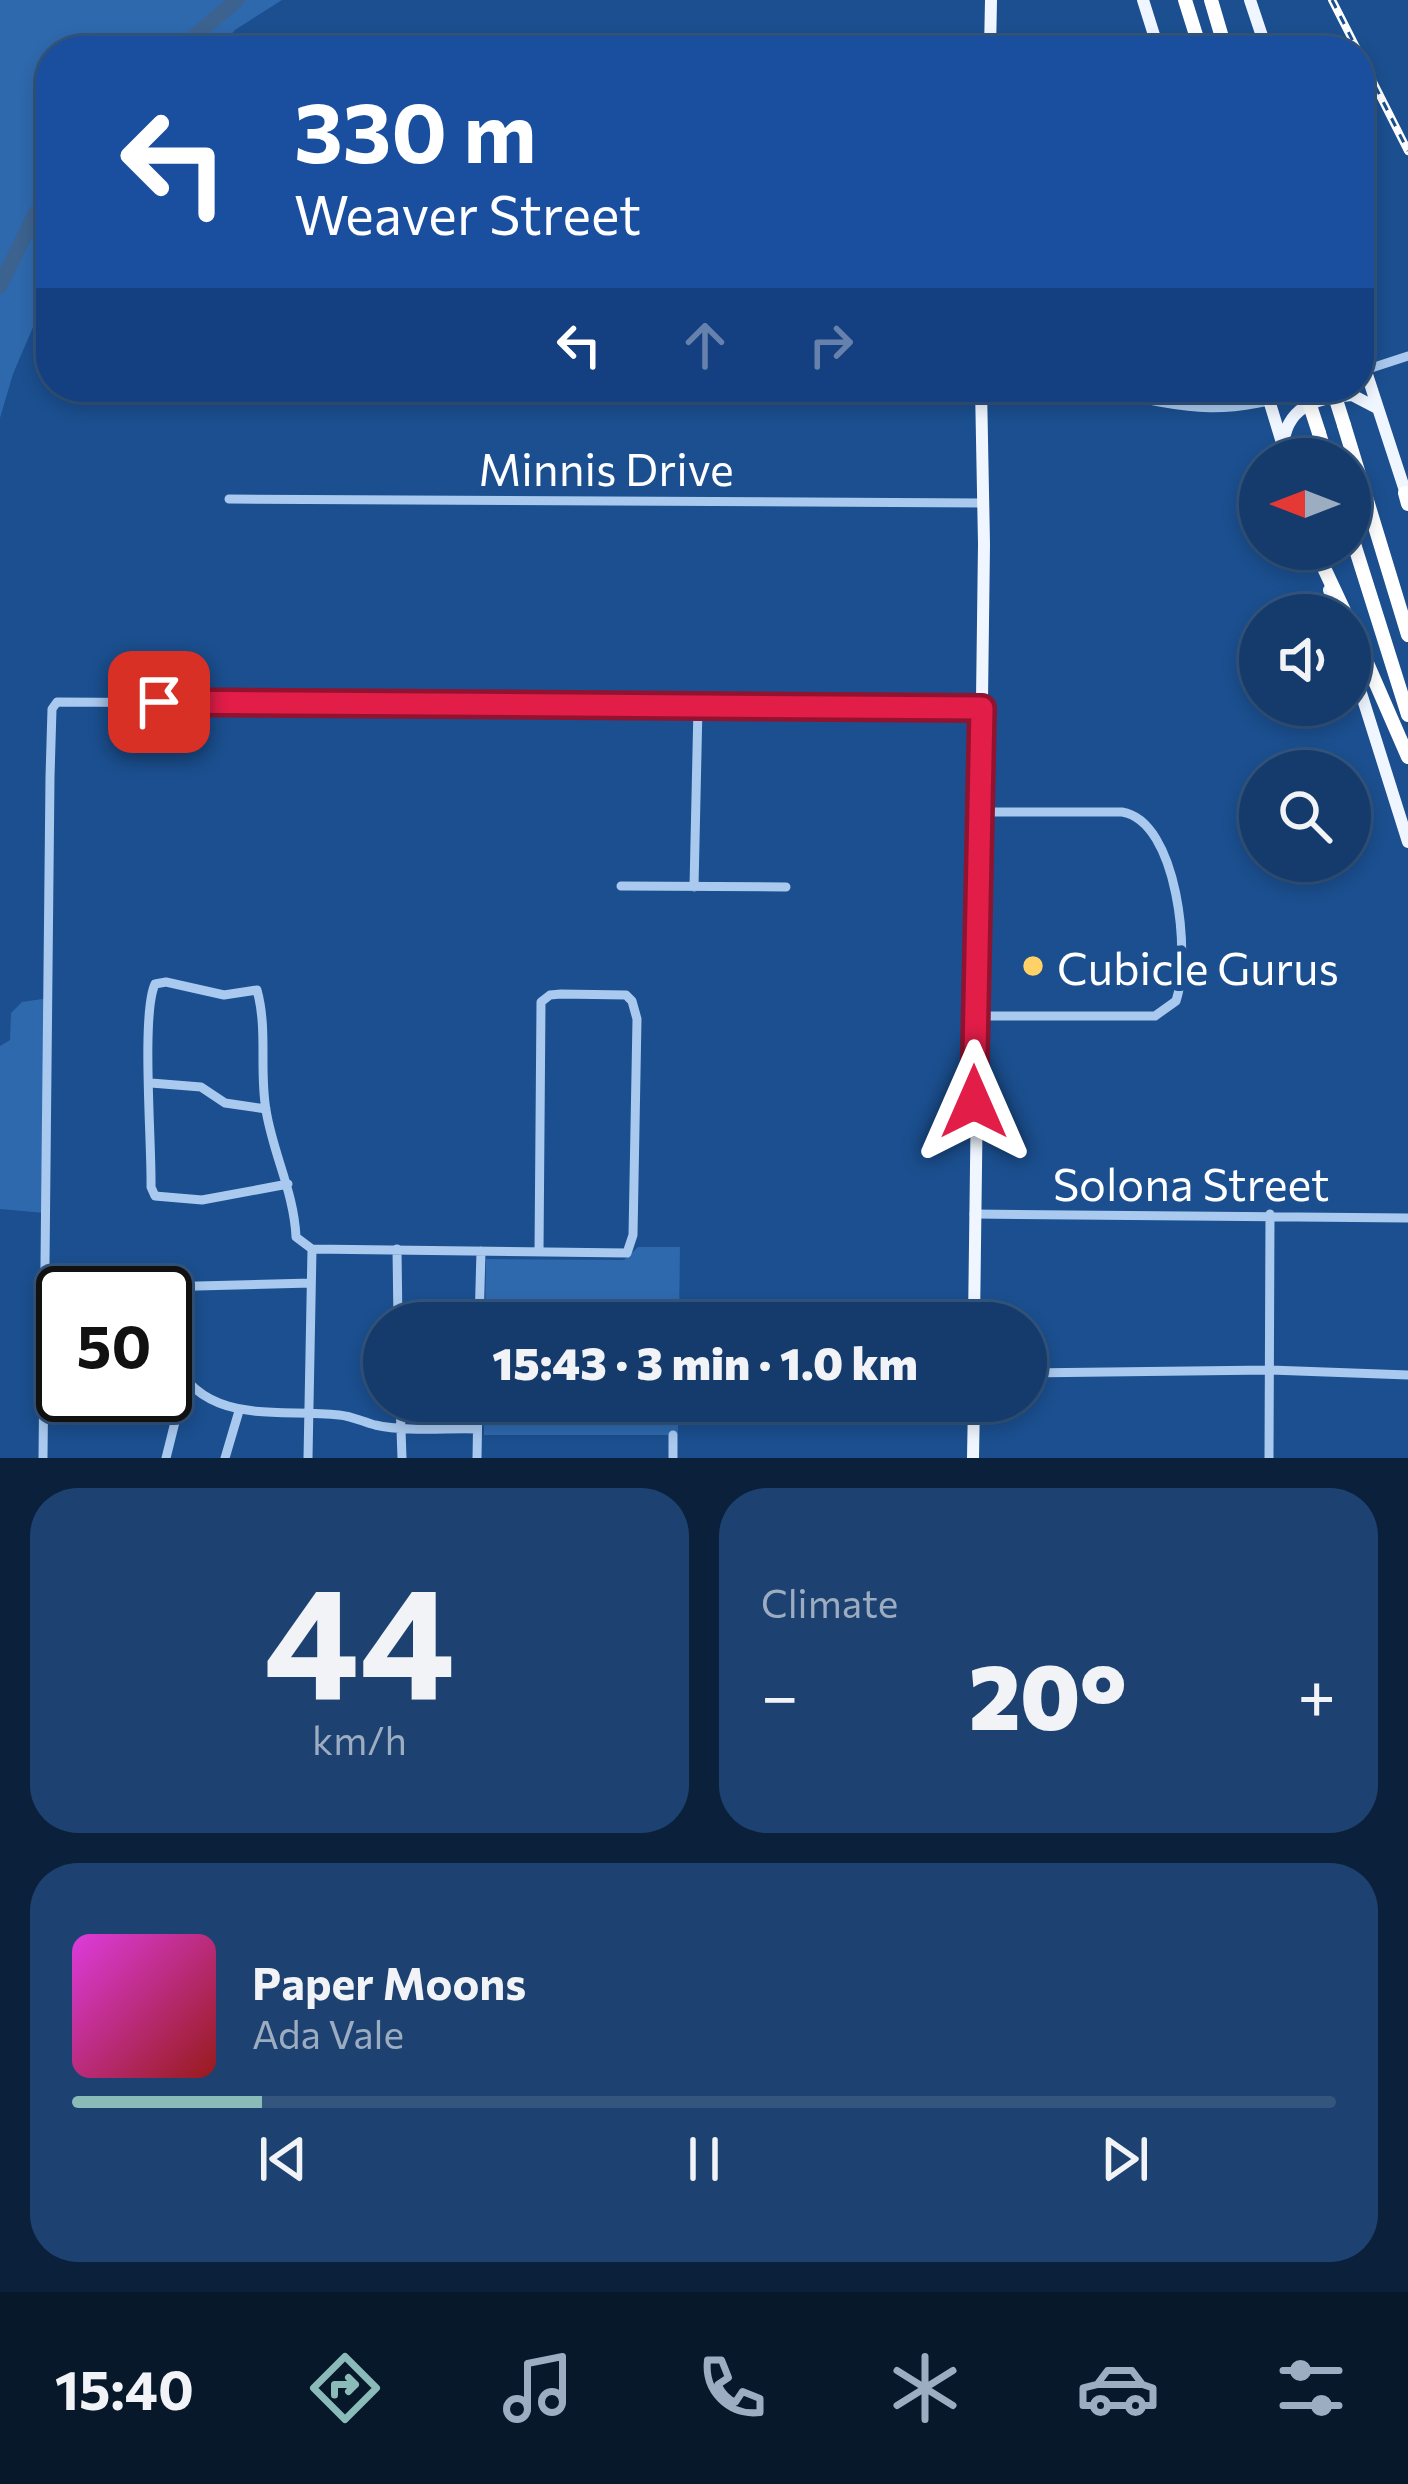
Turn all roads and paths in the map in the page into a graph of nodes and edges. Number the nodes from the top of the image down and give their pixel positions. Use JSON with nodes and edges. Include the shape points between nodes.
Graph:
{"nodes":[{"id":1,"x":991,"y":0,"type":"edge"},
{"id":2,"x":1143,"y":0,"type":"edge"},
{"id":3,"x":1250,"y":0,"type":"edge"},
{"id":4,"x":1212,"y":6,"type":"edge"},
{"id":5,"x":990,"y":36,"type":"edge"},
{"id":6,"x":1154,"y":36,"type":"edge"},
{"id":7,"x":1224,"y":36,"type":"edge"},
{"id":8,"x":1262,"y":36,"type":"edge"},
{"id":9,"x":1408,"y":356,"type":"edge"},
{"id":10,"x":1374,"y":367,"type":"edge"},
{"id":11,"x":1374,"y":399,"type":"edge"},
{"id":12,"x":981,"y":402,"type":"edge"},
{"id":13,"x":1164,"y":402,"type":"edge"},
{"id":14,"x":1273,"y":402,"type":"edge"},
{"id":15,"x":1309,"y":402,"type":"edge"},
{"id":16,"x":1326,"y":402,"type":"edge"},
{"id":17,"x":1337,"y":402,"type":"edge"},
{"id":18,"x":1366,"y":402,"type":"edge"},
{"id":19,"x":1270,"y":403,"type":"junction"},
{"id":20,"x":1378,"y":408,"type":"junction"},
{"id":21,"x":1280,"y":438,"type":"edge"},
{"id":22,"x":1286,"y":438,"type":"edge"},
{"id":23,"x":1321,"y":438,"type":"edge"},
{"id":24,"x":229,"y":499,"type":"dead end"},
{"id":25,"x":1407,"y":499,"type":"edge"},
{"id":26,"x":983,"y":502,"type":"junction"},
{"id":27,"x":1362,"y":570,"type":"edge"},
{"id":28,"x":1408,"y":635,"type":"edge"},
{"id":29,"x":1371,"y":672,"type":"edge"},
{"id":30,"x":698,"y":706,"type":"junction"},
{"id":31,"x":982,"y":708,"type":"junction"},
{"id":32,"x":1408,"y":715,"type":"edge"},
{"id":33,"x":1371,"y":725,"type":"edge"},
{"id":34,"x":1408,"y":757,"type":"edge"},
{"id":35,"x":978,"y":812,"type":"junction"},
{"id":36,"x":1408,"y":842,"type":"edge"},
{"id":37,"x":621,"y":886,"type":"dead end"},
{"id":38,"x":694,"y":887,"type":"junction"},
{"id":39,"x":787,"y":887,"type":"dead end"},
{"id":40,"x":975,"y":1016,"type":"junction"},
{"id":41,"x":151,"y":1083,"type":"junction"},
{"id":42,"x":266,"y":1109,"type":"junction"},
{"id":43,"x":288,"y":1184,"type":"junction"},
{"id":44,"x":974,"y":1214,"type":"junction"},
{"id":45,"x":1270,"y":1214,"type":"junction"},
{"id":46,"x":1408,"y":1218,"type":"edge"},
{"id":47,"x":312,"y":1249,"type":"junction"},
{"id":48,"x":397,"y":1250,"type":"junction"},
{"id":49,"x":481,"y":1251,"type":"junction"},
{"id":50,"x":539,"y":1252,"type":"junction"},
{"id":51,"x":44,"y":1266,"type":"edge"},
{"id":52,"x":311,"y":1283,"type":"junction"},
{"id":53,"x":192,"y":1289,"type":"edge"},
{"id":54,"x":398,"y":1302,"type":"edge"},
{"id":55,"x":480,"y":1302,"type":"edge"},
{"id":56,"x":974,"y":1302,"type":"edge"},
{"id":57,"x":1270,"y":1370,"type":"junction"},
{"id":58,"x":1047,"y":1373,"type":"edge"},
{"id":59,"x":1408,"y":1375,"type":"edge"},
{"id":60,"x":192,"y":1386,"type":"edge"},
{"id":61,"x":239,"y":1411,"type":"junction"},
{"id":62,"x":309,"y":1412,"type":"junction"},
{"id":63,"x":44,"y":1422,"type":"edge"},
{"id":64,"x":175,"y":1422,"type":"edge"},
{"id":65,"x":400,"y":1422,"type":"edge"},
{"id":66,"x":477,"y":1422,"type":"edge"},
{"id":67,"x":974,"y":1422,"type":"edge"},
{"id":68,"x":400,"y":1427,"type":"junction"},
{"id":69,"x":477,"y":1429,"type":"junction"},
{"id":70,"x":673,"y":1435,"type":"dead end"},
{"id":71,"x":44,"y":1458,"type":"edge"},
{"id":72,"x":166,"y":1458,"type":"edge"},
{"id":73,"x":225,"y":1458,"type":"edge"},
{"id":74,"x":308,"y":1458,"type":"edge"},
{"id":75,"x":402,"y":1458,"type":"edge"},
{"id":76,"x":477,"y":1458,"type":"edge"},
{"id":77,"x":673,"y":1458,"type":"edge"},
{"id":78,"x":974,"y":1458,"type":"edge"},
{"id":79,"x":1269,"y":1458,"type":"edge"}],
"edges":[{"from":1,"to":5,"type":"main road"},
{"from":2,"to":6,"type":"main road"},
{"from":3,"to":8,"type":"main road"},
{"from":4,"to":7,"type":"highway"},
{"from":9,"to":10,"type":"street"},
{"from":11,"to":20,"type":"main road"},
{"from":12,"to":26,"type":"main road"},
{"from":13,"to":19,"type":"street","via":[[1203,410]]},
{"from":14,"to":19,"type":"street"},
{"from":15,"to":23,"type":"highway","bridge":true},
{"from":16,"to":22,"type":"main road","via":[[1301,409],[1286,424]]},
{"from":17,"to":28,"type":"highway","bridge":true},
{"from":18,"to":20,"type":"main road"},
{"from":19,"to":21,"type":"main road"},
{"from":20,"to":25,"type":"main road"},
{"from":24,"to":26,"type":"street","name":"Minnis Drive"},
{"from":26,"to":31,"type":"main road"},
{"from":27,"to":32,"type":"highway"},
{"from":29,"to":34,"type":"highway"},
{"from":30,"to":31,"type":"street"},
{"from":30,"to":38,"type":"street"},
{"from":30,"to":51,"type":"street","via":[[59,702],[51,732]]},
{"from":31,"to":35,"type":"main road"},
{"from":33,"to":36,"type":"main road"},
{"from":35,"to":40,"type":"main road"},
{"from":35,"to":40,"type":"street","via":[[1138,817],[1167,865],[1182,944],[1176,1001],[1156,1016]]},
{"from":37,"to":38,"type":"street"},
{"from":38,"to":39,"type":"street"},
{"from":40,"to":44,"type":"main road"},
{"from":41,"to":42,"type":"street","via":[[201,1087],[225,1103]]},
{"from":41,"to":42,"type":"street","via":[[152,987],[257,990]]},
{"from":41,"to":43,"type":"street","via":[[155,1196],[202,1200]]},
{"from":42,"to":43,"type":"street"},
{"from":43,"to":47,"type":"street","via":[[296,1237]]},
{"from":44,"to":45,"type":"street","name":"Solona Street"},
{"from":44,"to":56,"type":"main road"},
{"from":45,"to":46,"type":"street","name":"Solona Street"},
{"from":45,"to":57,"type":"street"},
{"from":47,"to":48,"type":"street"},
{"from":47,"to":52,"type":"street"},
{"from":48,"to":49,"type":"street"},
{"from":48,"to":54,"type":"street"},
{"from":49,"to":50,"type":"street"},
{"from":49,"to":55,"type":"street"},
{"from":50,"to":50,"type":"street","via":[[541,1003],[550,995],[630,998],[627,1253]]},
{"from":52,"to":53,"type":"street"},
{"from":52,"to":62,"type":"street"},
{"from":57,"to":58,"type":"street"},
{"from":57,"to":59,"type":"street"},
{"from":57,"to":79,"type":"street"},
{"from":60,"to":61,"type":"street"},
{"from":61,"to":62,"type":"street"},
{"from":61,"to":73,"type":"street"},
{"from":62,"to":68,"type":"street"},
{"from":62,"to":74,"type":"street"},
{"from":63,"to":71,"type":"street"},
{"from":64,"to":72,"type":"street"},
{"from":65,"to":68,"type":"street"},
{"from":66,"to":69,"type":"street"},
{"from":67,"to":78,"type":"main road"},
{"from":68,"to":69,"type":"street"},
{"from":68,"to":75,"type":"street"},
{"from":69,"to":76,"type":"street"},
{"from":70,"to":77,"type":"street"}]}
